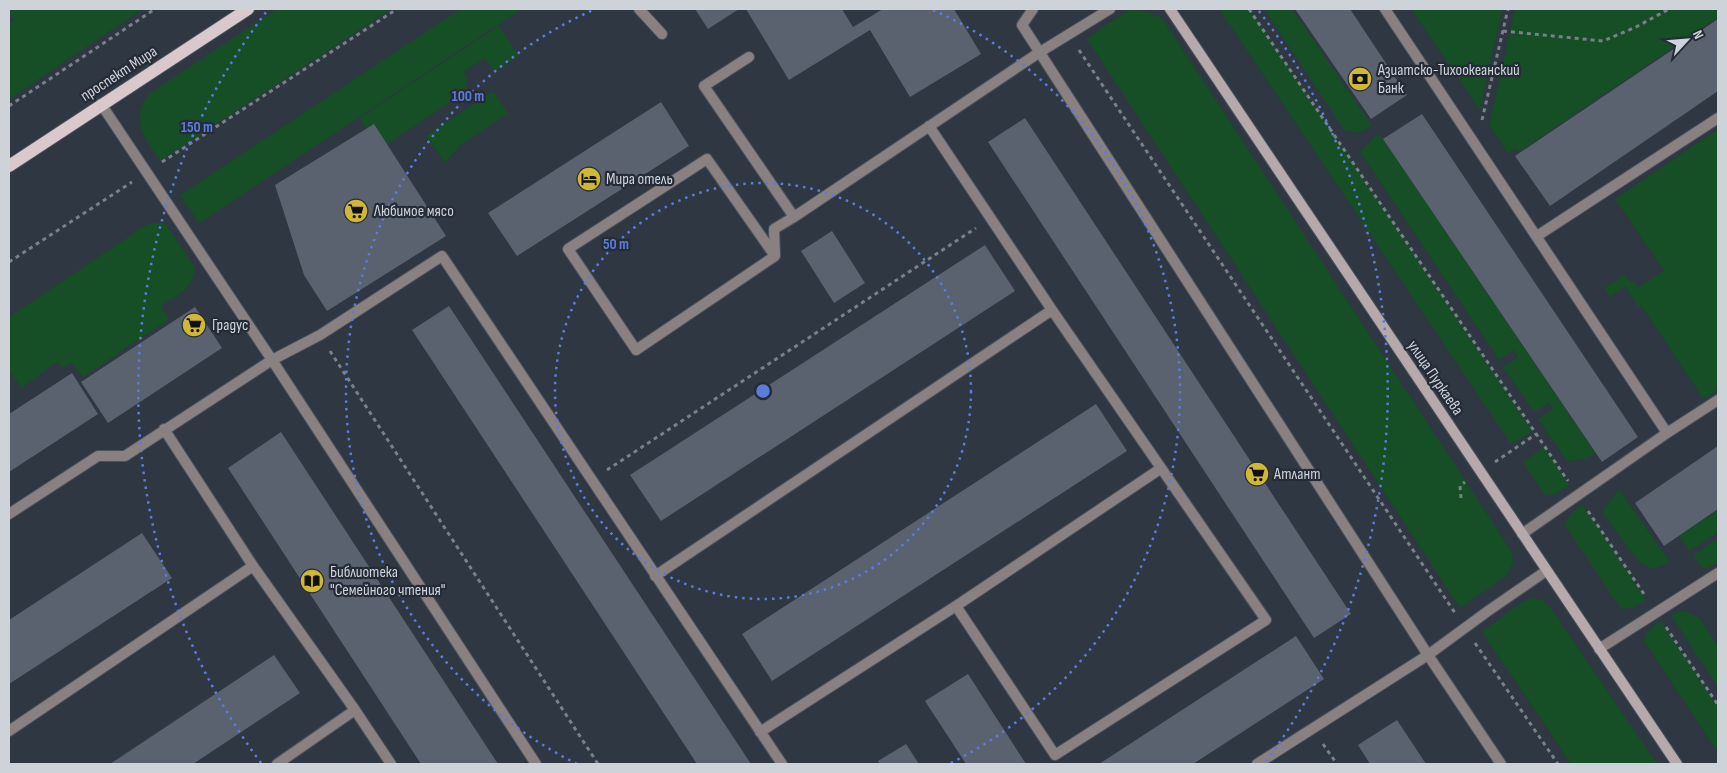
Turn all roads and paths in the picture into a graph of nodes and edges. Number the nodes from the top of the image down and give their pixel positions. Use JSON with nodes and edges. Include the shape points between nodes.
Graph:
{"nodes":[{"id":1,"x":154,"y":9,"type":"edge"},
{"id":2,"x":248,"y":9,"type":"edge"},
{"id":3,"x":397,"y":9,"type":"edge"},
{"id":4,"x":639,"y":9,"type":"edge"},
{"id":5,"x":1033,"y":9,"type":"edge"},
{"id":6,"x":1110,"y":9,"type":"edge"},
{"id":7,"x":1170,"y":9,"type":"edge"},
{"id":8,"x":1249,"y":9,"type":"edge"},
{"id":9,"x":1385,"y":9,"type":"edge"},
{"id":10,"x":1508,"y":9,"type":"edge"},
{"id":11,"x":1669,"y":9,"type":"edge"},
{"id":12,"x":1503,"y":31,"type":"junction"},
{"id":13,"x":662,"y":34,"type":"dead end"},
{"id":14,"x":1069,"y":35,"type":"junction"},
{"id":15,"x":1040,"y":52,"type":"junction"},
{"id":16,"x":749,"y":57,"type":"dead end"},
{"id":17,"x":101,"y":104,"type":"junction"},
{"id":18,"x":9,"y":106,"type":"edge"},
{"id":19,"x":1718,"y":118,"type":"edge"},
{"id":20,"x":929,"y":126,"type":"junction"},
{"id":21,"x":1477,"y":146,"type":"junction"},
{"id":22,"x":9,"y":166,"type":"edge"},
{"id":23,"x":146,"y":172,"type":"junction"},
{"id":24,"x":794,"y":217,"type":"junction"},
{"id":25,"x":991,"y":218,"type":"junction"},
{"id":26,"x":1537,"y":236,"type":"junction"},
{"id":27,"x":775,"y":256,"type":"junction"},
{"id":28,"x":9,"y":262,"type":"edge"},
{"id":29,"x":1052,"y":310,"type":"junction"},
{"id":30,"x":320,"y":335,"type":"junction"},
{"id":31,"x":272,"y":360,"type":"junction"},
{"id":32,"x":1718,"y":400,"type":"edge"},
{"id":33,"x":164,"y":429,"type":"junction"},
{"id":34,"x":1667,"y":433,"type":"junction"},
{"id":35,"x":1160,"y":469,"type":"junction"},
{"id":36,"x":592,"y":480,"type":"junction"},
{"id":37,"x":1577,"y":495,"type":"junction"},
{"id":38,"x":9,"y":514,"type":"edge"},
{"id":39,"x":1522,"y":534,"type":"junction"},
{"id":40,"x":254,"y":566,"type":"junction"},
{"id":41,"x":1546,"y":571,"type":"junction"},
{"id":42,"x":1718,"y":573,"type":"edge"},
{"id":43,"x":655,"y":576,"type":"junction"},
{"id":44,"x":956,"y":606,"type":"junction"},
{"id":45,"x":1656,"y":612,"type":"junction"},
{"id":46,"x":1465,"y":628,"type":"junction"},
{"id":47,"x":1599,"y":649,"type":"junction"},
{"id":48,"x":1428,"y":655,"type":"junction"},
{"id":49,"x":1718,"y":705,"type":"edge"},
{"id":50,"x":355,"y":710,"type":"junction"},
{"id":51,"x":1313,"y":729,"type":"junction"},
{"id":52,"x":9,"y":731,"type":"edge"},
{"id":53,"x":760,"y":732,"type":"junction"},
{"id":54,"x":276,"y":764,"type":"edge"},
{"id":55,"x":391,"y":764,"type":"edge"},
{"id":56,"x":536,"y":764,"type":"edge"},
{"id":57,"x":598,"y":764,"type":"edge"},
{"id":58,"x":782,"y":764,"type":"edge"},
{"id":59,"x":1257,"y":764,"type":"edge"},
{"id":60,"x":1337,"y":764,"type":"edge"},
{"id":61,"x":1501,"y":764,"type":"edge"},
{"id":62,"x":1558,"y":764,"type":"edge"},
{"id":63,"x":1677,"y":764,"type":"edge"}],
"edges":[{"from":1,"to":18,"type":"path"},
{"from":2,"to":17,"type":"main road","name":"проспект Мира"},
{"from":3,"to":23,"type":"path"},
{"from":4,"to":13,"type":"lane"},
{"from":5,"to":15,"type":"lane","via":[[1022,25]]},
{"from":6,"to":14,"type":"lane"},
{"from":7,"to":39,"type":"main road","name":"улица Пуркаева"},
{"from":8,"to":37,"type":"path"},
{"from":9,"to":21,"type":"lane"},
{"from":10,"to":12,"type":"path"},
{"from":11,"to":12,"type":"path","via":[[1603,41]]},
{"from":12,"to":21,"type":"path"},
{"from":14,"to":15,"type":"lane"},
{"from":14,"to":46,"type":"path"},
{"from":15,"to":20,"type":"lane"},
{"from":15,"to":48,"type":"lane"},
{"from":16,"to":24,"type":"lane","via":[[704,86]]},
{"from":17,"to":22,"type":"main road","name":"проспект Мира"},
{"from":17,"to":23,"type":"lane"},
{"from":19,"to":26,"type":"lane"},
{"from":20,"to":24,"type":"lane"},
{"from":20,"to":25,"type":"lane"},
{"from":21,"to":26,"type":"lane"},
{"from":23,"to":28,"type":"path"},
{"from":23,"to":31,"type":"lane"},
{"from":24,"to":27,"type":"lane","via":[[774,229]]},
{"from":25,"to":29,"type":"lane"},
{"from":25,"to":36,"type":"path"},
{"from":26,"to":34,"type":"lane"},
{"from":27,"to":27,"type":"lane","via":[[636,350],[568,250],[707,159]]},
{"from":29,"to":35,"type":"lane"},
{"from":29,"to":43,"type":"lane"},
{"from":30,"to":31,"type":"lane"},
{"from":30,"to":36,"type":"lane","via":[[442,256]]},
{"from":30,"to":57,"type":"path"},
{"from":31,"to":33,"type":"lane"},
{"from":31,"to":56,"type":"lane"},
{"from":32,"to":34,"type":"lane"},
{"from":33,"to":38,"type":"lane","via":[[125,456],[98,456]]},
{"from":33,"to":40,"type":"lane"},
{"from":34,"to":37,"type":"lane"},
{"from":35,"to":44,"type":"lane"},
{"from":35,"to":44,"type":"lane","via":[[1266,620],[1056,755]]},
{"from":36,"to":43,"type":"lane"},
{"from":37,"to":39,"type":"lane"},
{"from":37,"to":45,"type":"path"},
{"from":39,"to":41,"type":"main road","name":"улица Пуркаева"},
{"from":40,"to":50,"type":"lane"},
{"from":40,"to":52,"type":"lane"},
{"from":41,"to":46,"type":"lane"},
{"from":41,"to":47,"type":"main road","name":"улица Пуркаева"},
{"from":42,"to":45,"type":"lane"},
{"from":43,"to":53,"type":"lane"},
{"from":44,"to":53,"type":"lane"},
{"from":45,"to":47,"type":"lane"},
{"from":45,"to":49,"type":"path"},
{"from":46,"to":48,"type":"lane"},
{"from":46,"to":62,"type":"path"},
{"from":47,"to":63,"type":"main road","name":"улица Пуркаева"},
{"from":48,"to":51,"type":"lane"},
{"from":48,"to":61,"type":"lane"},
{"from":50,"to":54,"type":"lane"},
{"from":50,"to":55,"type":"lane"},
{"from":51,"to":59,"type":"lane"},
{"from":51,"to":60,"type":"path"},
{"from":53,"to":58,"type":"lane"}]}
